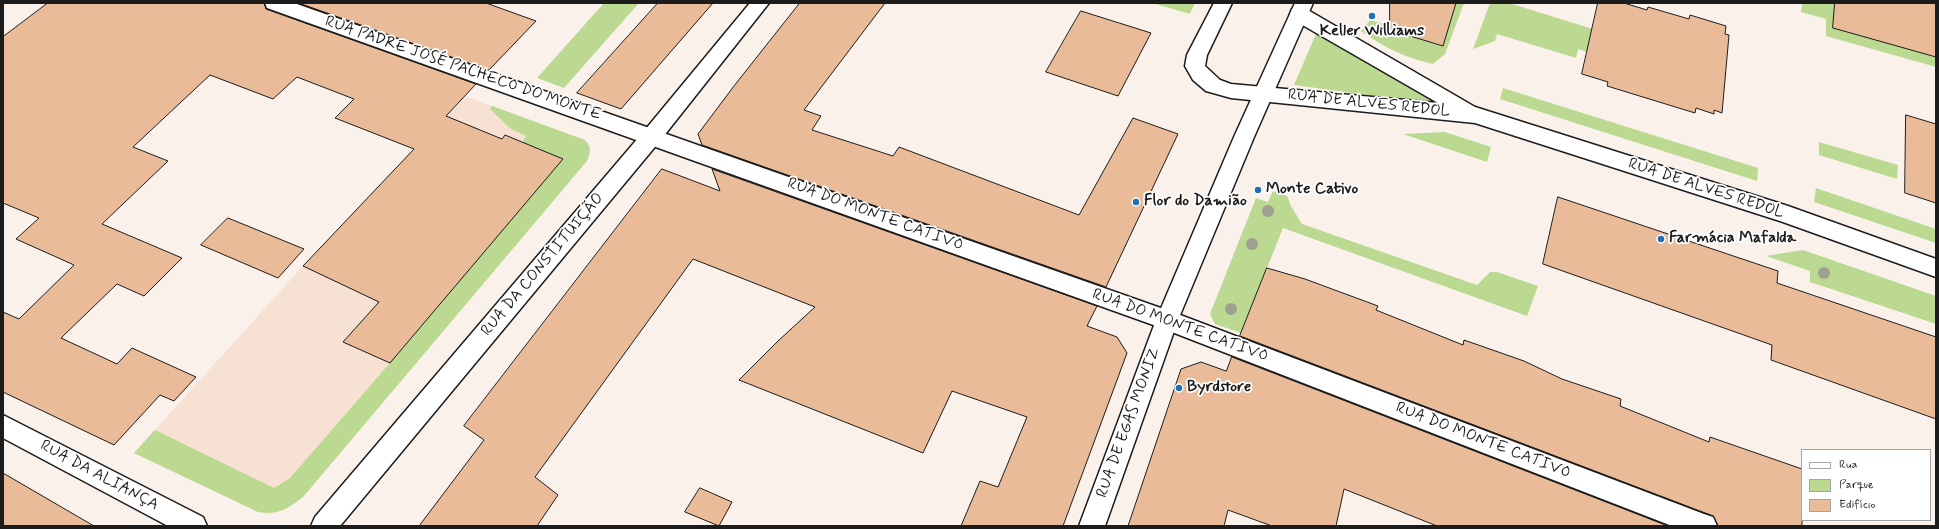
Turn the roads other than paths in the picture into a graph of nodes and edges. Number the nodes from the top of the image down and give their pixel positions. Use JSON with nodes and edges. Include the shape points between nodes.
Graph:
{"nodes":[{"id":1,"x":274,"y":3,"type":"edge"},
{"id":2,"x":760,"y":3,"type":"edge"},
{"id":3,"x":1222,"y":3,"type":"edge"},
{"id":4,"x":1301,"y":8,"type":"edge"},
{"id":5,"x":1263,"y":94,"type":"junction"},
{"id":6,"x":1475,"y":115,"type":"junction"},
{"id":7,"x":652,"y":136,"type":"junction"},
{"id":8,"x":1936,"y":268,"type":"edge"},
{"id":9,"x":1167,"y":320,"type":"junction"},
{"id":10,"x":3,"y":426,"type":"edge"},
{"id":11,"x":194,"y":526,"type":"edge"},
{"id":12,"x":324,"y":526,"type":"edge"},
{"id":13,"x":1092,"y":526,"type":"edge"},
{"id":14,"x":1704,"y":526,"type":"edge"}],
"edges":[{"from":1,"to":7,"type":"street","name":"RUA PADRE JOSÉ PACHECO DO MONTE"},
{"from":2,"to":7,"type":"street","name":"RUA DA CONSTITUIÇÃO"},
{"from":3,"to":5,"type":"street","name":"RUA DE ALVES REDOL","via":[[1197,55],[1195,66],[1200,75],[1213,86],[1231,91]]},
{"from":4,"to":5,"type":"street","name":"RUA DE EGAS MONIZ"},
{"from":4,"to":6,"type":"street","name":"RUA DE ALVES REDOL"},
{"from":5,"to":6,"type":"street","name":"RUA DE ALVES REDOL"},
{"from":5,"to":9,"type":"street","name":"RUA DE EGAS MONIZ"},
{"from":6,"to":8,"type":"street","name":"RUA DE ALVES REDOL","via":[[1788,215]]},
{"from":7,"to":9,"type":"street","name":"RUA DO MONTE CATIVO"},
{"from":7,"to":12,"type":"street","name":"RUA DA CONSTITUIÇÃO"},
{"from":9,"to":13,"type":"street","name":"RUA DE EGAS MONIZ"},
{"from":9,"to":14,"type":"street","name":"RUA DO MONTE CATIVO"},
{"from":10,"to":11,"type":"street","name":"RUA DA ALIANÇA"}]}
